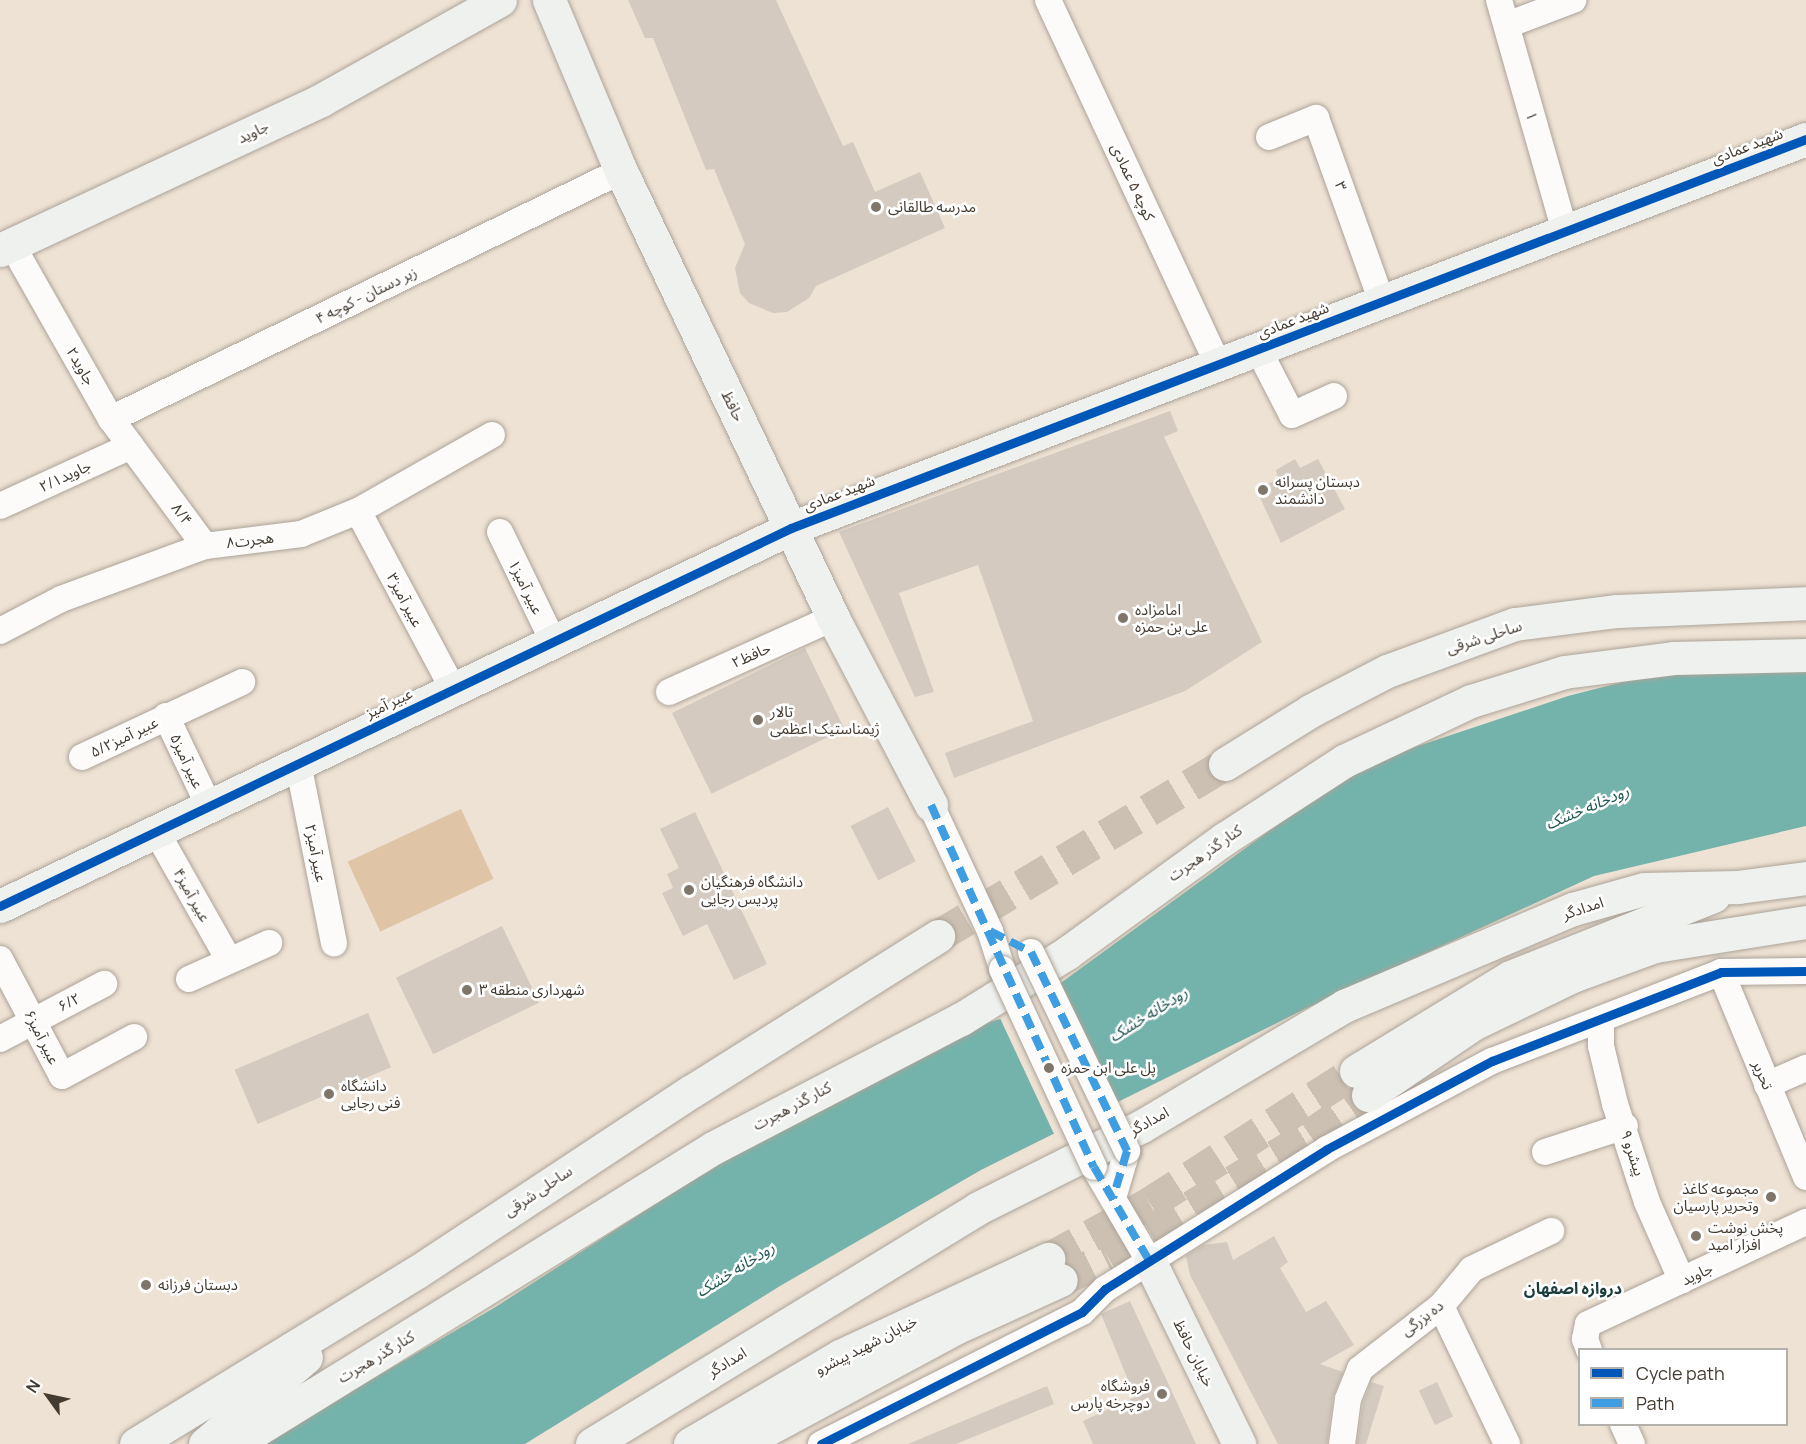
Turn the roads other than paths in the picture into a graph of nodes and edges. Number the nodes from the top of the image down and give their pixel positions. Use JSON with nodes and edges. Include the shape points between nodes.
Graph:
{"nodes":[{"id":1,"x":500,"y":0,"type":"edge"},
{"id":2,"x":549,"y":0,"type":"edge"},
{"id":3,"x":1048,"y":0,"type":"edge"},
{"id":4,"x":1499,"y":0,"type":"edge"},
{"id":5,"x":1573,"y":0,"type":"edge"},
{"id":6,"x":1506,"y":25,"type":"junction"},
{"id":7,"x":1269,"y":137,"type":"dead end"},
{"id":8,"x":1806,"y":139,"type":"edge"},
{"id":9,"x":621,"y":171,"type":"junction"},
{"id":10,"x":1565,"y":232,"type":"junction"},
{"id":11,"x":6,"y":248,"type":"edge"},
{"id":12,"x":1382,"y":302,"type":"junction"},
{"id":13,"x":1258,"y":349,"type":"junction"},
{"id":14,"x":1218,"y":364,"type":"junction"},
{"id":15,"x":1334,"y":396,"type":"dead end"},
{"id":16,"x":111,"y":419,"type":"junction"},
{"id":17,"x":492,"y":435,"type":"dead end"},
{"id":18,"x":131,"y":446,"type":"junction"},
{"id":19,"x":158,"y":482,"type":"joint"},
{"id":20,"x":0,"y":506,"type":"edge"},
{"id":21,"x":358,"y":511,"type":"junction"},
{"id":22,"x":791,"y":528,"type":"junction"},
{"id":23,"x":500,"y":532,"type":"dead end"},
{"id":24,"x":205,"y":546,"type":"junction"},
{"id":25,"x":1806,"y":603,"type":"edge"},
{"id":26,"x":833,"y":618,"type":"junction"},
{"id":27,"x":0,"y":631,"type":"edge"},
{"id":28,"x":553,"y":641,"type":"junction"},
{"id":29,"x":1806,"y":655,"type":"edge"},
{"id":30,"x":242,"y":682,"type":"dead end"},
{"id":31,"x":453,"y":689,"type":"junction"},
{"id":32,"x":669,"y":692,"type":"dead end"},
{"id":33,"x":166,"y":716,"type":"junction"},
{"id":34,"x":82,"y":757,"type":"dead end"},
{"id":35,"x":298,"y":763,"type":"junction"},
{"id":36,"x":1225,"y":764,"type":"tunnel mouth"},
{"id":37,"x":931,"y":805,"type":"joint"},
{"id":38,"x":208,"y":806,"type":"junction"},
{"id":39,"x":156,"y":831,"type":"junction"},
{"id":40,"x":1806,"y":878,"type":"edge"},
{"id":41,"x":1738,"y":887,"type":"junction"},
{"id":42,"x":0,"y":906,"type":"edge"},
{"id":43,"x":1806,"y":922,"type":"edge"},
{"id":44,"x":990,"y":931,"type":"junction"},
{"id":45,"x":939,"y":936,"type":"tunnel mouth"},
{"id":46,"x":269,"y":943,"type":"dead end"},
{"id":47,"x":334,"y":943,"type":"dead end"},
{"id":48,"x":0,"y":959,"type":"edge"},
{"id":49,"x":229,"y":960,"type":"junction"},
{"id":50,"x":1806,"y":971,"type":"edge"},
{"id":51,"x":1721,"y":972,"type":"junction"},
{"id":52,"x":189,"y":979,"type":"dead end"},
{"id":53,"x":104,"y":984,"type":"dead end"},
{"id":54,"x":34,"y":1020,"type":"junction"},
{"id":55,"x":1601,"y":1021,"type":"junction"},
{"id":56,"x":134,"y":1037,"type":"dead end"},
{"id":57,"x":0,"y":1039,"type":"edge"},
{"id":58,"x":1806,"y":1068,"type":"edge"},
{"id":59,"x":1767,"y":1085,"type":"junction"},
{"id":60,"x":1625,"y":1126,"type":"junction"},
{"id":61,"x":1545,"y":1152,"type":"dead end"},
{"id":62,"x":1806,"y":1178,"type":"edge"},
{"id":63,"x":1113,"y":1198,"type":"junction"},
{"id":64,"x":1806,"y":1222,"type":"edge"},
{"id":65,"x":1551,"y":1231,"type":"dead end"},
{"id":66,"x":1150,"y":1262,"type":"junction"},
{"id":67,"x":1682,"y":1281,"type":"junction"},
{"id":68,"x":379,"y":1295,"type":"junction"},
{"id":69,"x":1441,"y":1306,"type":"junction"},
{"id":70,"x":1588,"y":1348,"type":"edge"},
{"id":71,"x":1623,"y":1426,"type":"edge"},
{"id":72,"x":136,"y":1444,"type":"edge"},
{"id":73,"x":205,"y":1444,"type":"edge"},
{"id":74,"x":234,"y":1444,"type":"edge"},
{"id":75,"x":592,"y":1444,"type":"edge"},
{"id":76,"x":690,"y":1444,"type":"edge"},
{"id":77,"x":740,"y":1444,"type":"edge"},
{"id":78,"x":821,"y":1444,"type":"edge"},
{"id":79,"x":1239,"y":1444,"type":"edge"},
{"id":80,"x":1342,"y":1444,"type":"edge"},
{"id":81,"x":1508,"y":1444,"type":"edge"},
{"id":82,"x":1632,"y":1444,"type":"edge"}],
"edges":[{"from":1,"to":11,"type":"main road","name":"جاوید","via":[[321,100]]},
{"from":2,"to":9,"type":"main road","name":"حافظ"},
{"from":3,"to":14,"type":"street","name":"کوچه ۵ عمادی"},
{"from":4,"to":6,"type":"street","name":"۱"},
{"from":5,"to":6,"type":"street"},
{"from":6,"to":10,"type":"street","name":"۱"},
{"from":7,"to":12,"type":"street","name":"۳","via":[[1316,118]]},
{"from":8,"to":10,"type":"main road","name":"شهید عمادی"},
{"from":9,"to":16,"type":"street","name":"زبر دستان - کوچه ۴"},
{"from":9,"to":22,"type":"main road","name":"حافظ"},
{"from":10,"to":12,"type":"main road","name":"شهید عمادی"},
{"from":11,"to":16,"type":"street","name":"۲جاوید"},
{"from":12,"to":13,"type":"main road","name":"شهید عمادی"},
{"from":13,"to":14,"type":"main road","name":"شهید عمادی"},
{"from":13,"to":15,"type":"street","via":[[1292,415]]},
{"from":14,"to":22,"type":"main road","name":"شهید عمادی"},
{"from":16,"to":18,"type":"street","name":"۲جاوید"},
{"from":17,"to":21,"type":"street","name":"هجرت۸"},
{"from":18,"to":19,"type":"street","name":"۲جاوید"},
{"from":18,"to":20,"type":"street","name":"۲/۱جاوید"},
{"from":19,"to":24,"type":"street","name":"۸/۴"},
{"from":21,"to":24,"type":"street","name":"هجرت۸","via":[[301,534]]},
{"from":21,"to":31,"type":"street","name":"۳عبیر آمیز"},
{"from":22,"to":26,"type":"main road","name":"حافظ"},
{"from":22,"to":28,"type":"main road","name":"عبیر آمیز"},
{"from":23,"to":28,"type":"street","name":"۱عبیر آمیز"},
{"from":24,"to":27,"type":"street","name":"هجرت۸","via":[[62,599]]},
{"from":25,"to":36,"type":"main road","name":"ساحلی شرقی","via":[[1617,611],[1515,624],[1387,672],[1310,711]]},
{"from":26,"to":32,"type":"street","name":"۲حافظ"},
{"from":26,"to":37,"type":"main road","name":"حافظ"},
{"from":28,"to":31,"type":"main road","name":"عبیر آمیز"},
{"from":29,"to":74,"type":"main road","name":"کنار گذر هجرت","via":[[1673,658],[1564,672],[1471,701],[1344,761],[1224,839],[1067,953],[961,1019],[713,1148]]},
{"from":30,"to":33,"type":"street","name":"۵/۲عبیر آمیز"},
{"from":31,"to":35,"type":"main road","name":"عبیر آمیز"},
{"from":33,"to":34,"type":"street","name":"۵/۲عبیر آمیز"},
{"from":33,"to":38,"type":"street","name":"۵عبیر آمیز"},
{"from":35,"to":38,"type":"main road","name":"عبیر آمیز"},
{"from":35,"to":47,"type":"street","name":"۲عبیر آمیز"},
{"from":37,"to":44,"type":"street"},
{"from":38,"to":39,"type":"main road","name":"عبیر آمیز"},
{"from":39,"to":42,"type":"main road","name":"عبیر آمیز"},
{"from":39,"to":49,"type":"street","name":"۴عبیر آمیز"},
{"from":40,"to":41,"type":"main road"},
{"from":41,"to":43,"type":"main road","via":[[1510,976],[1362,1083],[1575,975],[1655,946]]},
{"from":41,"to":75,"type":"main road","name":"امدادگر","via":[[1644,889],[1573,909],[1344,1006],[1142,1126],[978,1208]]},
{"from":44,"to":63,"type":"street","bridge":true,"via":[[1002,969],[1094,1167]]},
{"from":44,"to":63,"type":"street","bridge":true,"via":[[1031,952],[1127,1151]]},
{"from":45,"to":68,"type":"main road","name":"ساحلی شرقی"},
{"from":46,"to":49,"type":"street"},
{"from":48,"to":54,"type":"street","name":"۶عبیر آمیز"},
{"from":49,"to":52,"type":"street"},
{"from":50,"to":51,"type":"street"},
{"from":51,"to":55,"type":"street"},
{"from":51,"to":59,"type":"street","name":"تحریر"},
{"from":53,"to":54,"type":"street","name":"۶/۲"},
{"from":54,"to":56,"type":"street","name":"۶عبیر آمیز","via":[[62,1076]]},
{"from":54,"to":57,"type":"street","name":"۶/۲"},
{"from":55,"to":60,"type":"street","name":"پیشرو ۹","via":[[1601,1046]]},
{"from":55,"to":66,"type":"street","via":[[1492,1061],[1337,1144]]},
{"from":58,"to":59,"type":"street"},
{"from":59,"to":62,"type":"street","name":"تحریر"},
{"from":60,"to":61,"type":"street"},
{"from":60,"to":67,"type":"street","name":"پیشرو ۹","via":[[1647,1202]]},
{"from":63,"to":66,"type":"street"},
{"from":64,"to":67,"type":"street","name":"جاوید"},
{"from":65,"to":69,"type":"street","name":"ده بزرگی","via":[[1472,1269]]},
{"from":66,"to":78,"type":"street","via":[[1105,1289],[1082,1312]]},
{"from":66,"to":79,"type":"main road","name":"خیابان حافظ"},
{"from":67,"to":70,"type":"street","name":"جاوید","via":[[1588,1324],[1585,1340]]},
{"from":68,"to":72,"type":"main road","name":"ساحلی شرقی"},
{"from":68,"to":73,"type":"main road"},
{"from":69,"to":80,"type":"street","name":"ده بزرگی","via":[[1360,1369],[1348,1399]]},
{"from":69,"to":81,"type":"street"},
{"from":71,"to":82,"type":"street"},
{"from":76,"to":77,"type":"main road","name":"خیابان شهید پیشرو","via":[[840,1356],[1055,1269],[955,1328]]}]}
